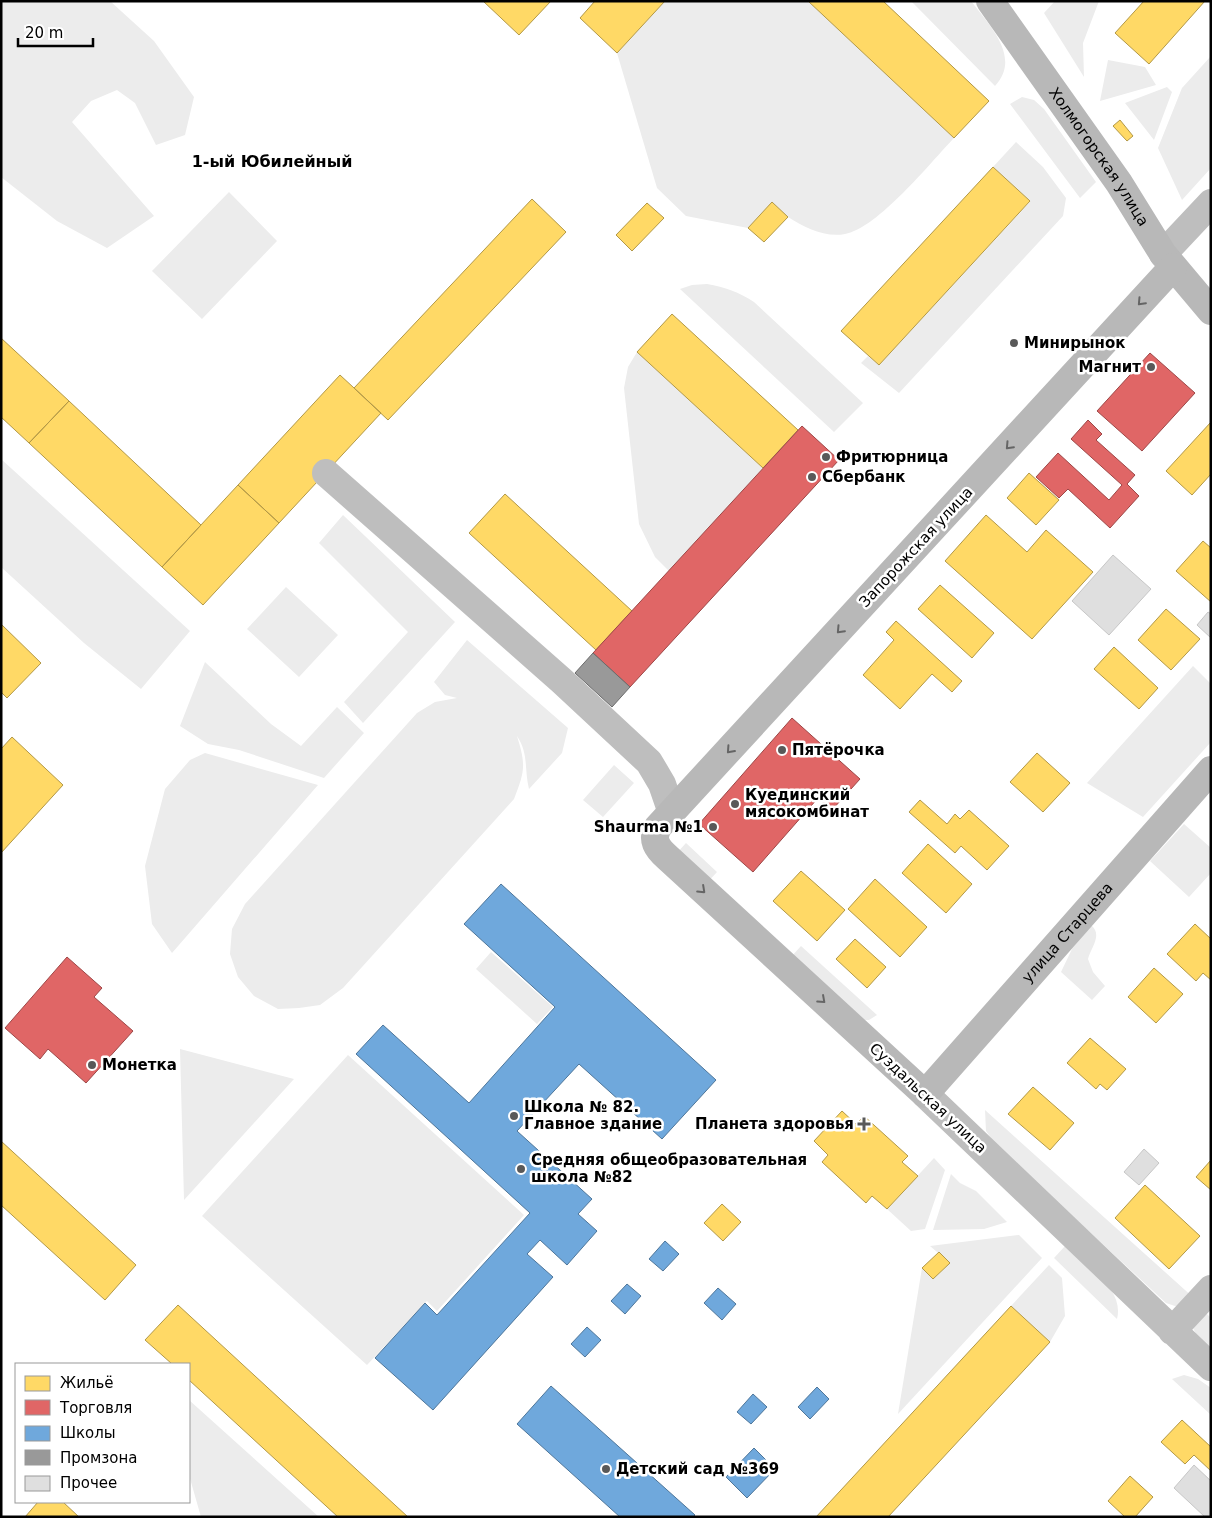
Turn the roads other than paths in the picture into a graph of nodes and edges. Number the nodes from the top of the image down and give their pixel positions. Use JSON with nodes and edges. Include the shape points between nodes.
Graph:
{"nodes":[{"id":1,"x":990,"y":1,"type":"edge"},
{"id":2,"x":1211,"y":203,"type":"edge"},
{"id":3,"x":1168,"y":260,"type":"junction"},
{"id":4,"x":1211,"y":311,"type":"edge"},
{"id":5,"x":326,"y":473,"type":"dead end"},
{"id":6,"x":1211,"y":770,"type":"edge"},
{"id":7,"x":665,"y":820,"type":"junction"},
{"id":8,"x":925,"y":1094,"type":"junction"},
{"id":9,"x":1211,"y":1289,"type":"edge"},
{"id":10,"x":1172,"y":1331,"type":"junction"},
{"id":11,"x":1211,"y":1368,"type":"edge"}],
"edges":[{"from":1,"to":3,"type":"street","name":"Холмогорская улица"},
{"from":2,"to":3,"type":"street","name":"Запорожская улица"},
{"from":3,"to":4,"type":"street","name":"Холмогорская улица"},
{"from":3,"to":7,"type":"street","name":"Запорожская улица","one_way":true},
{"from":5,"to":7,"type":"street","via":[[649,762],[662,784]]},
{"from":6,"to":8,"type":"street","name":"улица Старцева"},
{"from":7,"to":8,"type":"street","name":"Суздальская улица","one_way":true,"via":[[654,835],[654,842],[661,852]]},
{"from":8,"to":10,"type":"street","name":"Суздальская улица"},
{"from":9,"to":10,"type":"street"},
{"from":10,"to":11,"type":"street","name":"Суздальская улица"}]}
